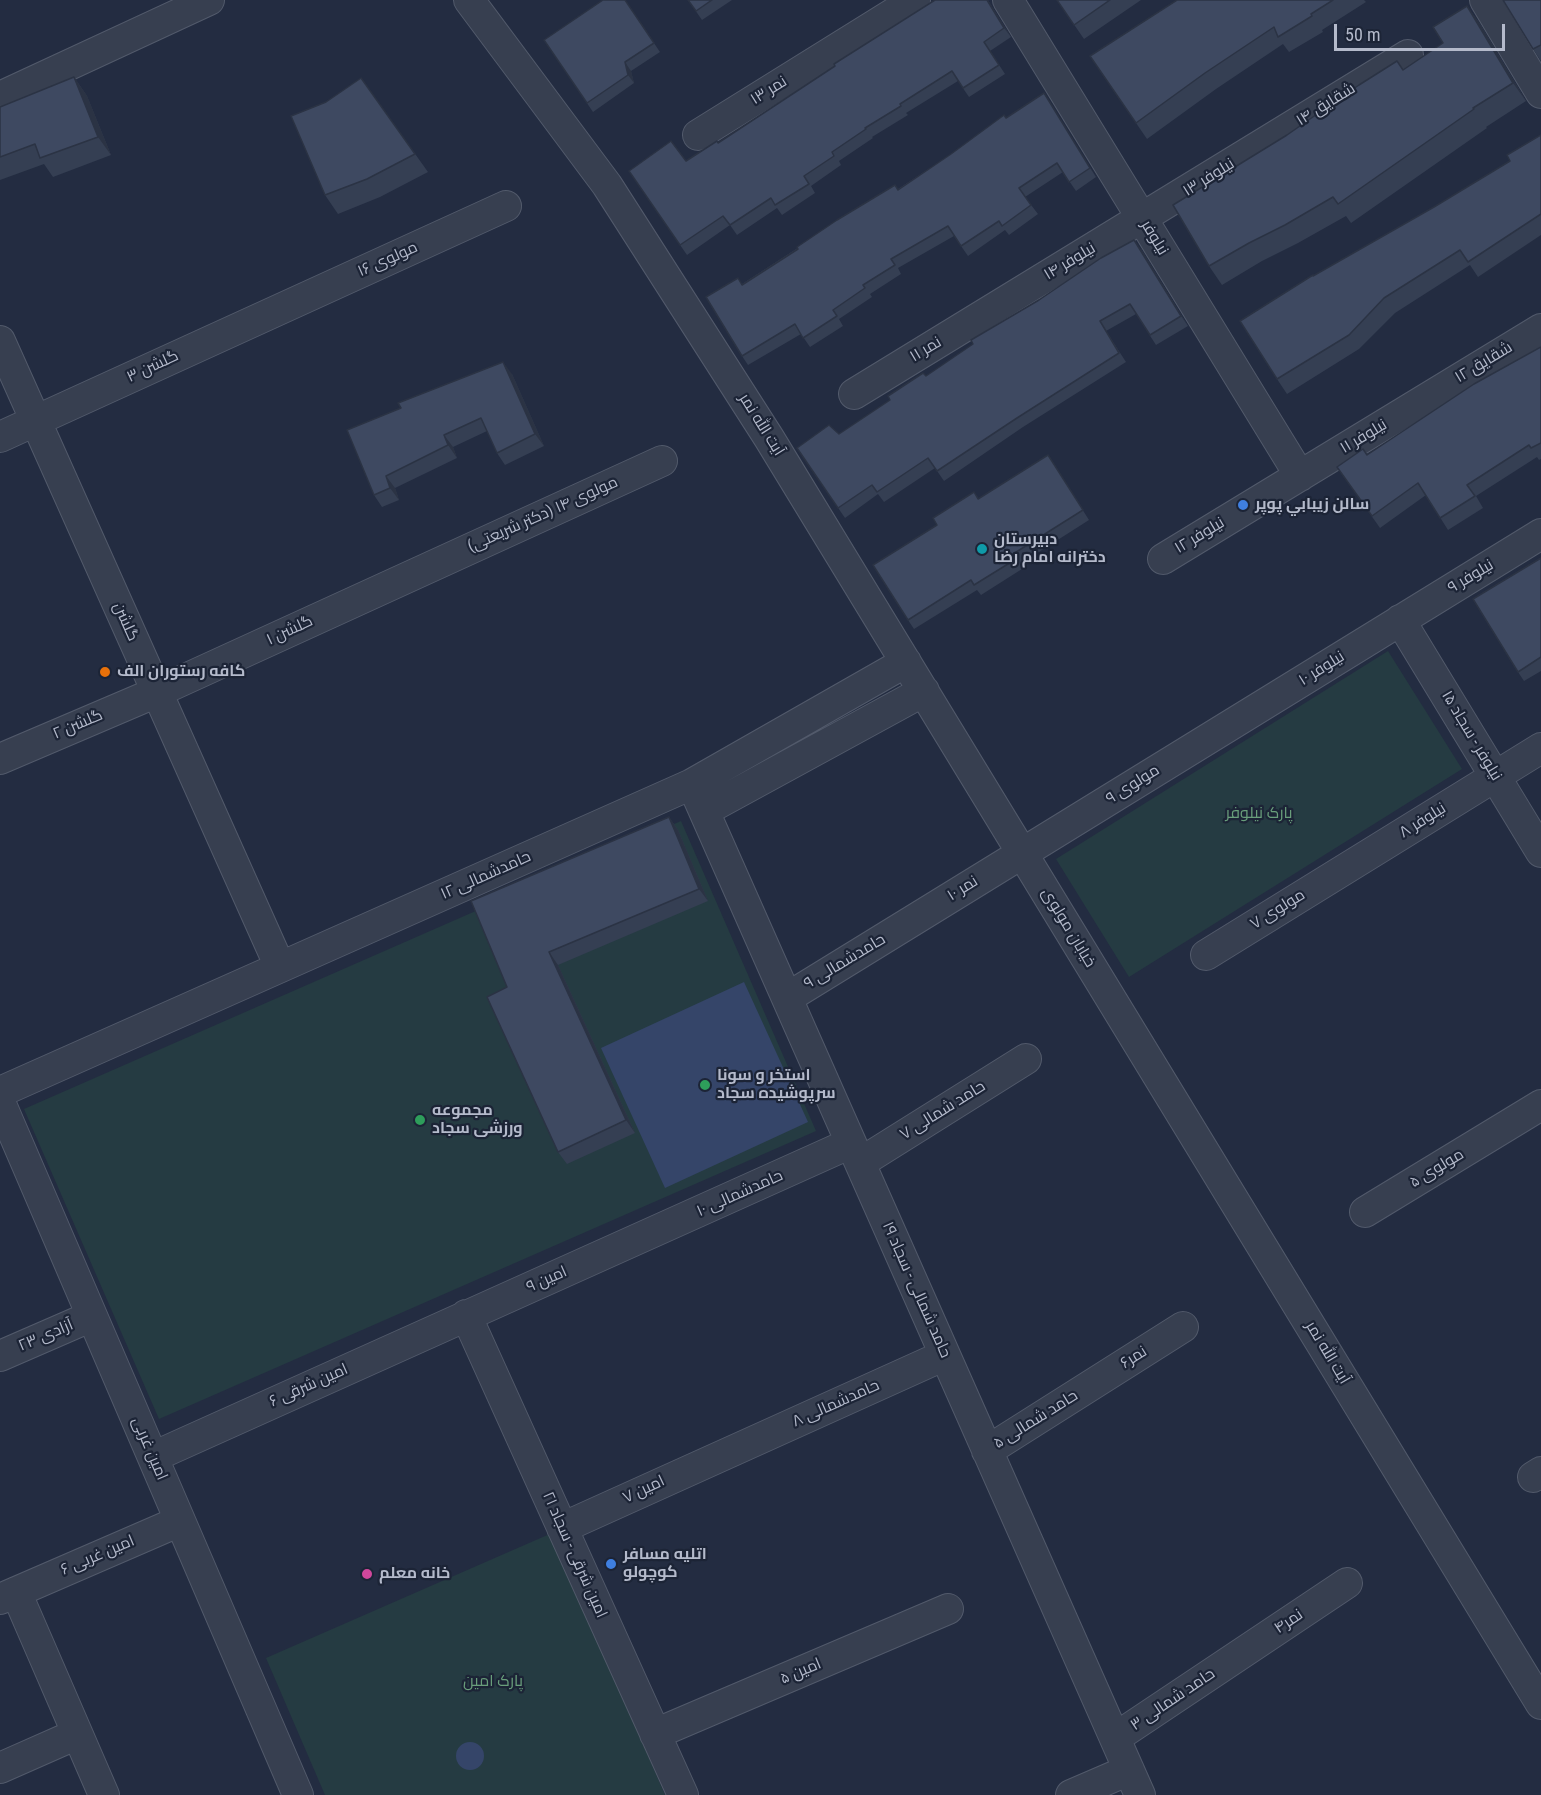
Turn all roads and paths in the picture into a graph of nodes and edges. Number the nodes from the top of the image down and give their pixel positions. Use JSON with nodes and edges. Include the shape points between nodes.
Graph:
{"nodes":[{"id":1,"x":209,"y":0,"type":"edge"},
{"id":2,"x":915,"y":0,"type":"edge"},
{"id":3,"x":1008,"y":0,"type":"edge"},
{"id":4,"x":1485,"y":0,"type":"edge"},
{"id":5,"x":474,"y":6,"type":"edge"},
{"id":6,"x":1408,"y":54,"type":"dead end"},
{"id":7,"x":1541,"y":93,"type":"edge"},
{"id":8,"x":0,"y":97,"type":"edge"},
{"id":9,"x":698,"y":135,"type":"dead end"},
{"id":10,"x":1275,"y":137,"type":"joint"},
{"id":11,"x":506,"y":206,"type":"dead end"},
{"id":12,"x":1142,"y":219,"type":"junction"},
{"id":13,"x":998,"y":306,"type":"joint"},
{"id":14,"x":271,"y":313,"type":"joint"},
{"id":15,"x":1541,"y":329,"type":"edge"},
{"id":16,"x":0,"y":341,"type":"edge"},
{"id":17,"x":854,"y":394,"type":"dead end"},
{"id":18,"x":1428,"y":398,"type":"joint"},
{"id":19,"x":35,"y":420,"type":"junction"},
{"id":20,"x":0,"y":437,"type":"edge"},
{"id":21,"x":662,"y":461,"type":"dead end"},
{"id":22,"x":1300,"y":476,"type":"junction"},
{"id":23,"x":1541,"y":534,"type":"edge"},
{"id":24,"x":1162,"y":559,"type":"dead end"},
{"id":25,"x":424,"y":570,"type":"joint"},
{"id":26,"x":1400,"y":621,"type":"junction"},
{"id":27,"x":906,"y":662,"type":"junction"},
{"id":28,"x":924,"y":691,"type":"junction"},
{"id":29,"x":157,"y":692,"type":"junction"},
{"id":30,"x":1243,"y":717,"type":"joint"},
{"id":31,"x":1541,"y":748,"type":"edge"},
{"id":32,"x":0,"y":759,"type":"edge"},
{"id":33,"x":1495,"y":777,"type":"junction"},
{"id":34,"x":692,"y":784,"type":"junction"},
{"id":35,"x":704,"y":812,"type":"junction"},
{"id":36,"x":1541,"y":852,"type":"edge"},
{"id":37,"x":1022,"y":853,"type":"junction"},
{"id":38,"x":1350,"y":865,"type":"joint"},
{"id":39,"x":904,"y":926,"type":"joint"},
{"id":40,"x":1206,"y":955,"type":"dead end"},
{"id":41,"x":280,"y":968,"type":"junction"},
{"id":42,"x":787,"y":998,"type":"junction"},
{"id":43,"x":1114,"y":1003,"type":"joint"},
{"id":44,"x":1026,"y":1059,"type":"dead end"},
{"id":45,"x":0,"y":1092,"type":"edge"},
{"id":46,"x":0,"y":1102,"type":"edge"},
{"id":47,"x":1541,"y":1106,"type":"edge"},
{"id":48,"x":856,"y":1153,"type":"junction"},
{"id":49,"x":1365,"y":1212,"type":"dead end"},
{"id":50,"x":628,"y":1244,"type":"joint"},
{"id":51,"x":466,"y":1315,"type":"junction"},
{"id":52,"x":92,"y":1316,"type":"junction"},
{"id":53,"x":1184,"y":1327,"type":"dead end"},
{"id":54,"x":0,"y":1356,"type":"edge"},
{"id":55,"x":945,"y":1356,"type":"junction"},
{"id":56,"x":1085,"y":1389,"type":"joint"},
{"id":57,"x":987,"y":1451,"type":"junction"},
{"id":58,"x":727,"y":1453,"type":"joint"},
{"id":59,"x":153,"y":1457,"type":"junction"},
{"id":60,"x":180,"y":1521,"type":"junction"},
{"id":61,"x":562,"y":1528,"type":"junction"},
{"id":62,"x":1347,"y":1583,"type":"dead end"},
{"id":63,"x":8,"y":1595,"type":"edge"},
{"id":64,"x":948,"y":1610,"type":"dead end"},
{"id":65,"x":1231,"y":1661,"type":"joint"},
{"id":66,"x":1541,"y":1704,"type":"edge"},
{"id":67,"x":78,"y":1734,"type":"junction"},
{"id":68,"x":655,"y":1734,"type":"junction"},
{"id":69,"x":1115,"y":1738,"type":"junction"},
{"id":70,"x":0,"y":1767,"type":"edge"},
{"id":71,"x":1135,"y":1782,"type":"edge"},
{"id":72,"x":104,"y":1795,"type":"edge"},
{"id":73,"x":298,"y":1795,"type":"edge"},
{"id":74,"x":683,"y":1795,"type":"edge"},
{"id":75,"x":1071,"y":1795,"type":"edge"}],
"edges":[{"from":1,"to":8,"type":"street"},
{"from":2,"to":9,"type":"street","name":"نمر ۱۳"},
{"from":3,"to":12,"type":"street","name":"نیلوفر"},
{"from":4,"to":7,"type":"street"},
{"from":5,"to":27,"type":"street","name":"آیت الله نمر","via":[[607,185],[770,438]]},
{"from":6,"to":10,"type":"street","name":"شقایق ۱۴"},
{"from":10,"to":12,"type":"street","name":"نیلوفر ۱۳"},
{"from":11,"to":14,"type":"street","name":"مولوی ۱۶"},
{"from":12,"to":13,"type":"street","name":"نیلوفر ۱۴"},
{"from":12,"to":22,"type":"street","name":"نیلوفر"},
{"from":13,"to":17,"type":"street","name":"نمر ۱۱"},
{"from":14,"to":19,"type":"street","name":"گلشن ۳"},
{"from":15,"to":18,"type":"street","name":"شقایق ۱۲"},
{"from":16,"to":19,"type":"street","name":"گلشن"},
{"from":18,"to":22,"type":"street","name":"نیلوفر ۱۱"},
{"from":19,"to":20,"type":"street","name":"گلشن ۳"},
{"from":19,"to":29,"type":"street","name":"گلشن"},
{"from":21,"to":25,"type":"street","name":"مولوی ۱۴ (دکتر شریعتی)"},
{"from":22,"to":24,"type":"street","name":"نیلوفر ۱۲"},
{"from":23,"to":26,"type":"street","name":"نیلوفر ۹"},
{"from":25,"to":29,"type":"street","name":"گلشن ۱"},
{"from":26,"to":30,"type":"street","name":"نیلوفر ۱۰"},
{"from":26,"to":33,"type":"street","name":"نیلوفر - سجاد ۱۵"},
{"from":27,"to":28,"type":"street","name":"آیت الله نمر"},
{"from":27,"to":34,"type":"street","name":"حامدشمالی ۱۲"},
{"from":28,"to":35,"type":"street"},
{"from":28,"to":37,"type":"street","name":"آیت الله نمر"},
{"from":29,"to":32,"type":"street","name":"گلشن ۲"},
{"from":29,"to":41,"type":"street","name":"گلشن"},
{"from":30,"to":37,"type":"street","name":"مولوی ۹"},
{"from":31,"to":33,"type":"street","name":"نیلوفر ۸"},
{"from":33,"to":36,"type":"street","name":"نیلوفر - سجاد ۱۵"},
{"from":33,"to":38,"type":"street","name":"نیلوفر ۸"},
{"from":34,"to":35,"type":"street","name":"حامد شمالی - سجاد ۱۹"},
{"from":34,"to":41,"type":"street","name":"حامدشمالی ۱۲"},
{"from":35,"to":42,"type":"street","name":"حامد شمالی - سجاد ۱۹"},
{"from":37,"to":39,"type":"street","name":"نمر ۱۰"},
{"from":37,"to":43,"type":"street","name":"خیابان مولوی"},
{"from":38,"to":40,"type":"street","name":"مولوی ۷"},
{"from":39,"to":42,"type":"street","name":"حامدشمالی ۹"},
{"from":41,"to":45,"type":"street","name":"حامدشمالی ۱۲"},
{"from":42,"to":48,"type":"street","name":"حامد شمالی - سجاد ۱۹"},
{"from":43,"to":66,"type":"street","name":"آیت الله نمر"},
{"from":44,"to":48,"type":"street","name":"حامد شمالی ۷"},
{"from":46,"to":52,"type":"street","name":"امین غربی"},
{"from":47,"to":49,"type":"street","name":"مولوی ۵"},
{"from":48,"to":50,"type":"street","name":"حامدشمالی ۱۰"},
{"from":48,"to":55,"type":"street","name":"حامد شمالی - سجاد ۱۹"},
{"from":50,"to":51,"type":"street","name":"امین ۹"},
{"from":51,"to":59,"type":"street","name":"امین شرقی ۶"},
{"from":51,"to":61,"type":"street","name":"امین شرقی - سجاد ۲۱"},
{"from":52,"to":54,"type":"street","name":"آزادی ۲۳"},
{"from":52,"to":59,"type":"street","name":"امین غربی"},
{"from":53,"to":56,"type":"street","name":"نمر۶"},
{"from":55,"to":57,"type":"street","name":"حامد شمالی - سجاد ۱۹"},
{"from":55,"to":58,"type":"street","name":"حامدشمالی ۸"},
{"from":56,"to":57,"type":"street","name":"حامد شمالی ۵"},
{"from":57,"to":69,"type":"street","name":"حامد شمالی - سجاد ۱۹"},
{"from":58,"to":61,"type":"street","name":"امین ۷"},
{"from":59,"to":60,"type":"street","name":"امین غربی"},
{"from":60,"to":63,"type":"street","name":"امین غربی ۶"},
{"from":60,"to":73,"type":"street","name":"امین غربی"},
{"from":61,"to":68,"type":"street","name":"امین شرقی - سجاد ۲۱"},
{"from":62,"to":65,"type":"street","name":"نمر۴"},
{"from":63,"to":67,"type":"street"},
{"from":64,"to":68,"type":"street","name":"امین ۵"},
{"from":65,"to":69,"type":"street","name":"حامد شمالی ۳"},
{"from":67,"to":70,"type":"street"},
{"from":67,"to":72,"type":"street"},
{"from":68,"to":74,"type":"street","name":"امین شرقی - سجاد ۲۱"},
{"from":69,"to":71,"type":"street","name":"حامد شمالی - سجاد ۱۹"},
{"from":71,"to":75,"type":"street"}]}
